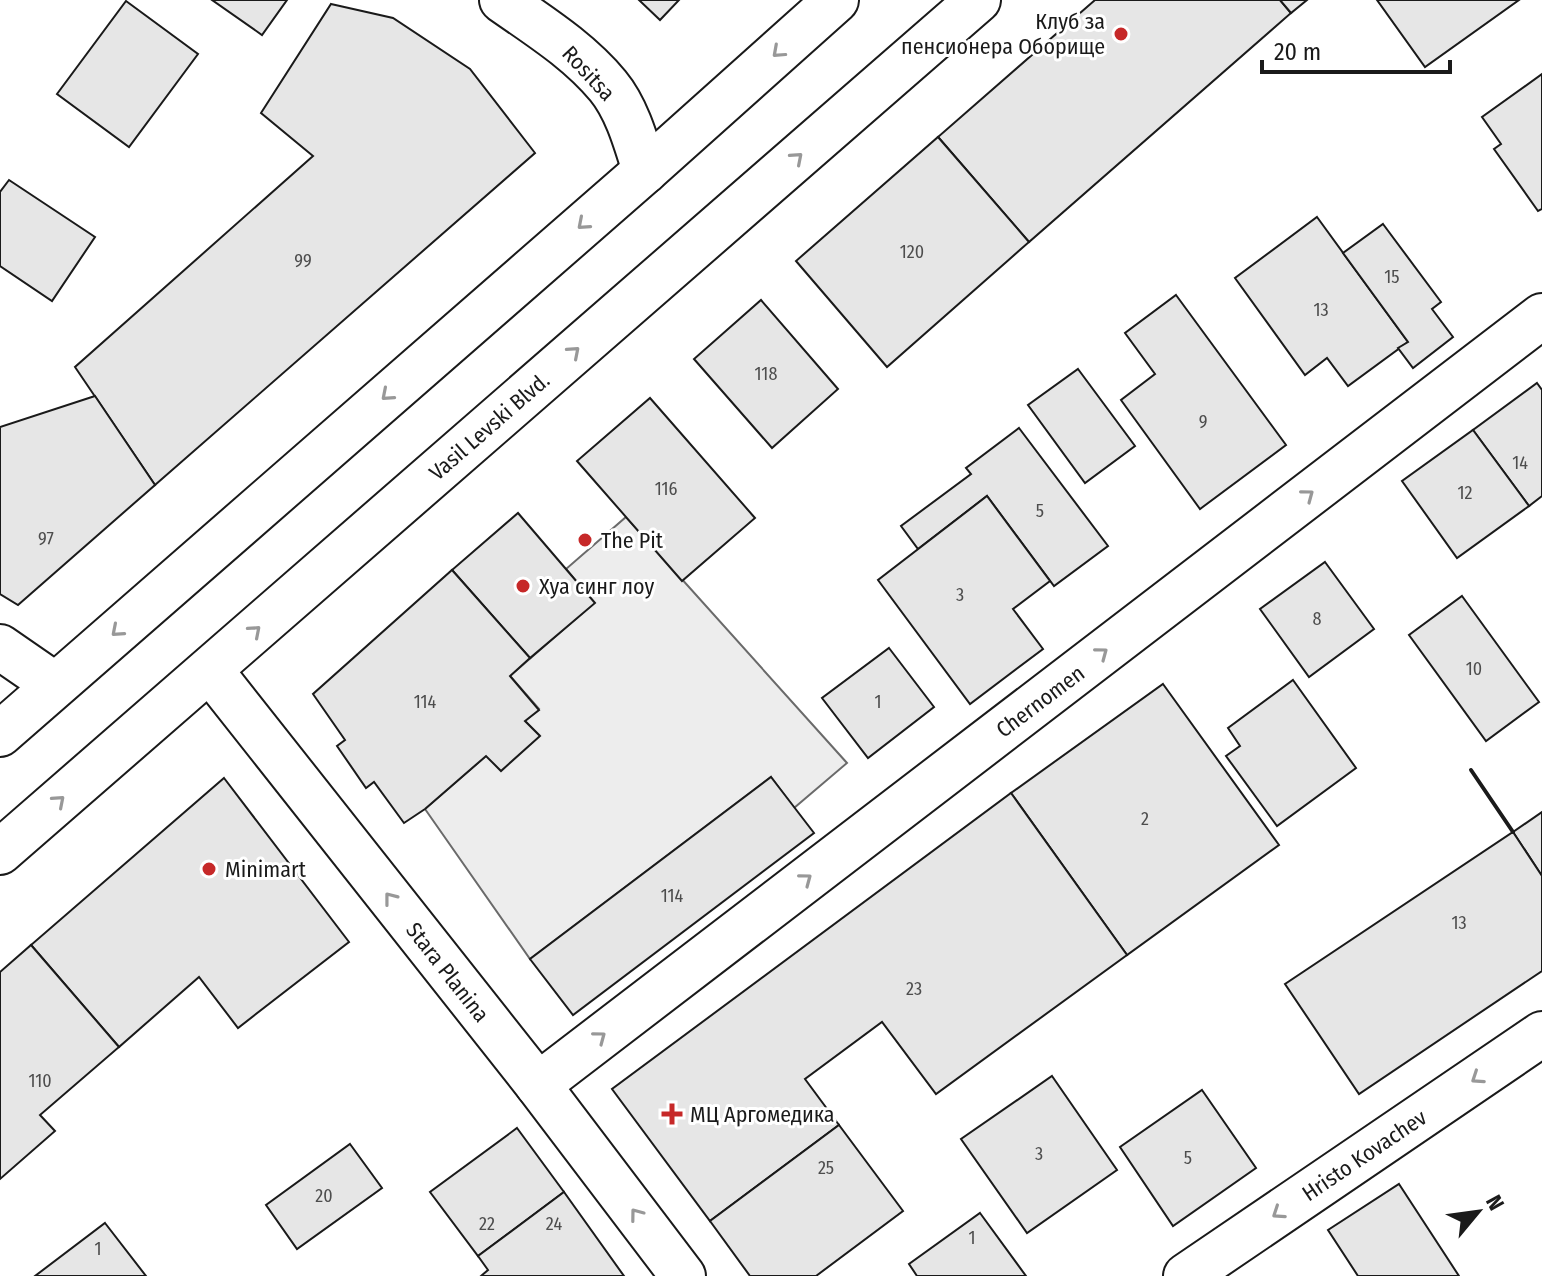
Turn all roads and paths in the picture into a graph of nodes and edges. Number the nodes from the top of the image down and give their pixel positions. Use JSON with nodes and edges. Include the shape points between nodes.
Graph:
{"nodes":[{"id":1,"x":502,"y":0,"type":"edge"},
{"id":2,"x":836,"y":0,"type":"edge"},
{"id":3,"x":978,"y":0,"type":"edge"},
{"id":4,"x":645,"y":171,"type":"junction"},
{"id":5,"x":1542,"y":316,"type":"edge"},
{"id":6,"x":0,"y":647,"type":"edge"},
{"id":7,"x":210,"y":670,"type":"junction"},
{"id":8,"x":55,"y":685,"type":"junction"},
{"id":9,"x":0,"y":734,"type":"edge"},
{"id":10,"x":0,"y":852,"type":"edge"},
{"id":11,"x":1542,"y":1034,"type":"edge"},
{"id":12,"x":538,"y":1085,"type":"junction"},
{"id":13,"x":683,"y":1276,"type":"edge"},
{"id":14,"x":1186,"y":1276,"type":"edge"}],
"edges":[{"from":1,"to":4,"type":"street","name":"Rositsa","via":[[575,52],[609,87]]},
{"from":2,"to":4,"type":"street","one_way":true},
{"from":7,"to":3,"type":"street","name":"Vasil Levski Blvd.","one_way":true},
{"from":4,"to":8,"type":"street","one_way":true},
{"from":12,"to":5,"type":"street","name":"Chernomen","one_way":true},
{"from":6,"to":8,"type":"street"},
{"from":10,"to":7,"type":"street","name":"Vasil Levski Blvd.","one_way":true},
{"from":12,"to":7,"type":"street","name":"Stara Planina","one_way":true},
{"from":8,"to":9,"type":"street"},
{"from":11,"to":14,"type":"street","name":"Hristo Kovachev","one_way":true},
{"from":13,"to":12,"type":"street","name":"Stara Planina","one_way":true}]}
